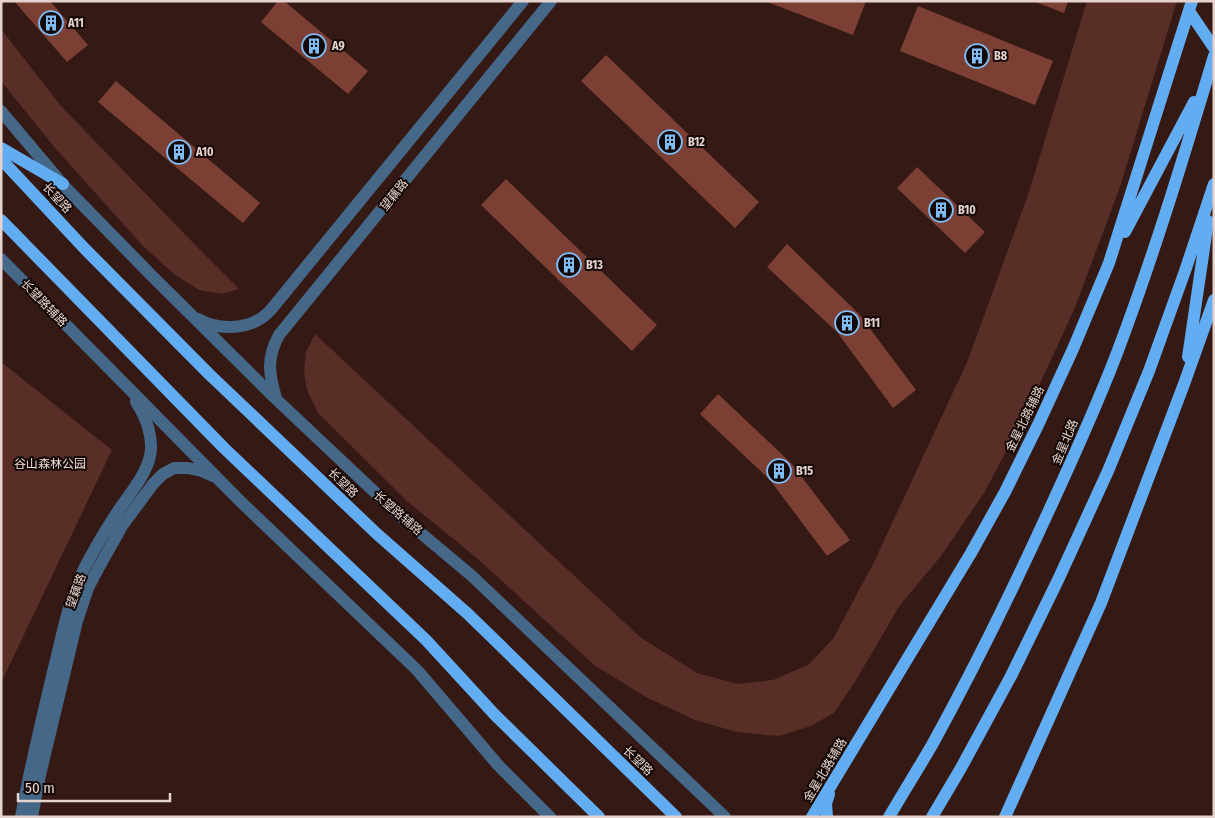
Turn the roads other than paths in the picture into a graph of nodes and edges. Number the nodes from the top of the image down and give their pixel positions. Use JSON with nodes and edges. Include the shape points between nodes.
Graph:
{"nodes":[{"id":1,"x":523,"y":1,"type":"edge"},
{"id":2,"x":551,"y":1,"type":"edge"},
{"id":3,"x":1190,"y":6,"type":"edge"},
{"id":4,"x":1214,"y":48,"type":"edge"},
{"id":5,"x":1214,"y":56,"type":"edge"},
{"id":6,"x":1207,"y":77,"type":"junction"},
{"id":7,"x":1,"y":110,"type":"edge"},
{"id":8,"x":1,"y":148,"type":"edge"},
{"id":9,"x":1,"y":158,"type":"edge"},
{"id":10,"x":63,"y":184,"type":"junction"},
{"id":11,"x":1214,"y":185,"type":"edge"},
{"id":12,"x":1,"y":220,"type":"edge"},
{"id":13,"x":1,"y":259,"type":"edge"},
{"id":14,"x":1109,"y":263,"type":"junction"},
{"id":15,"x":1214,"y":300,"type":"edge"},
{"id":16,"x":190,"y":314,"type":"junction"},
{"id":17,"x":1184,"y":384,"type":"junction"},
{"id":18,"x":125,"y":385,"type":"junction"},
{"id":19,"x":277,"y":400,"type":"junction"},
{"id":20,"x":218,"y":479,"type":"junction"},
{"id":21,"x":830,"y":789,"type":"junction"},
{"id":22,"x":21,"y":817,"type":"edge"},
{"id":23,"x":32,"y":817,"type":"edge"},
{"id":24,"x":550,"y":817,"type":"edge"},
{"id":25,"x":599,"y":817,"type":"edge"},
{"id":26,"x":676,"y":817,"type":"edge"},
{"id":27,"x":725,"y":817,"type":"edge"},
{"id":28,"x":812,"y":817,"type":"edge"},
{"id":29,"x":827,"y":817,"type":"edge"},
{"id":30,"x":889,"y":817,"type":"edge"},
{"id":31,"x":932,"y":817,"type":"edge"},
{"id":32,"x":1005,"y":817,"type":"edge"}],
"edges":[{"from":1,"to":16,"type":"street","name":"望藕路","via":[[300,276],[263,317],[239,327],[216,326]]},
{"from":2,"to":19,"type":"street","name":"望藕路","via":[[279,335],[272,348],[270,365]]},
{"from":3,"to":4,"type":"main road"},
{"from":3,"to":14,"type":"main road","name":"金星北路辅路"},
{"from":5,"to":6,"type":"main road","name":"金星北路"},
{"from":6,"to":14,"type":"main road"},
{"from":6,"to":30,"type":"main road","name":"金星北路","via":[[1150,261],[1075,454],[979,657]]},
{"from":7,"to":10,"type":"street","name":"长望路辅路"},
{"from":8,"to":10,"type":"main road"},
{"from":9,"to":26,"type":"main road","name":"长望路","via":[[210,375],[377,534],[468,614]]},
{"from":10,"to":16,"type":"street","name":"长望路辅路"},
{"from":11,"to":17,"type":"main road"},
{"from":11,"to":31,"type":"main road","via":[[1149,371],[1108,471],[1011,676]]},
{"from":12,"to":25,"type":"main road","via":[[224,448],[426,640],[495,715]]},
{"from":13,"to":18,"type":"street","name":"长望路辅路"},
{"from":14,"to":21,"type":"main road","name":"金星北路辅路","via":[[1070,357],[1005,492]]},
{"from":15,"to":17,"type":"main road"},
{"from":16,"to":19,"type":"street","name":"长望路辅路"},
{"from":17,"to":32,"type":"main road","via":[[1101,602]]},
{"from":18,"to":20,"type":"street","name":"长望路辅路"},
{"from":18,"to":22,"type":"street","name":"望藕路","via":[[148,425],[151,455],[77,585],[29,773]]},
{"from":19,"to":27,"type":"street","name":"长望路辅路","via":[[398,514],[472,576]]},
{"from":20,"to":23,"type":"street","name":"望藕路","via":[[188,468],[174,468],[163,474],[122,526],[99,567],[77,622]]},
{"from":20,"to":24,"type":"street","name":"长望路辅路","via":[[416,670],[498,765]]},
{"from":21,"to":28,"type":"main road","name":"金星北路辅路"},
{"from":21,"to":29,"type":"main road"}]}
